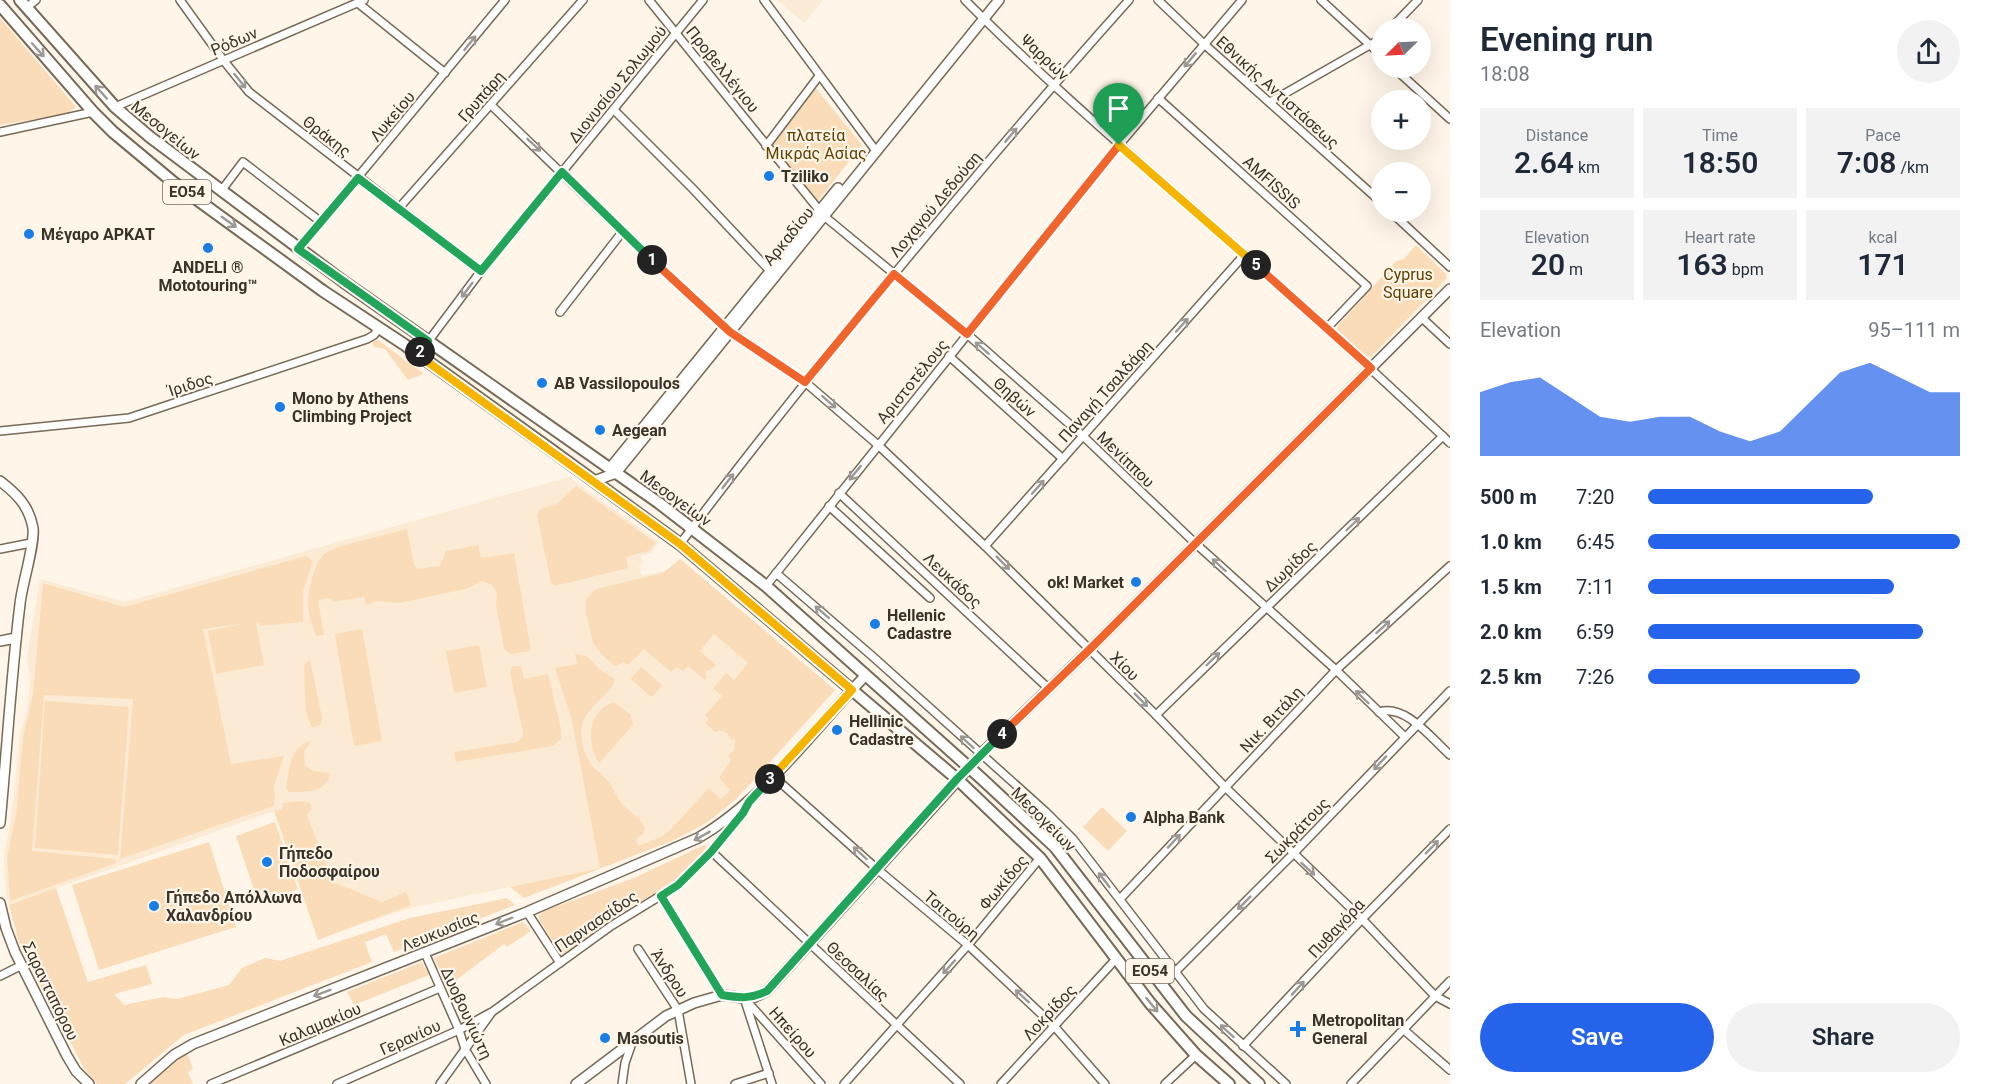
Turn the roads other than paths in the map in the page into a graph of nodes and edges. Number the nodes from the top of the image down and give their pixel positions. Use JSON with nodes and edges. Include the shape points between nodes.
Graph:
{"nodes":[{"id":1,"x":36,"y":0,"type":"edge"},
{"id":2,"x":180,"y":0,"type":"edge"},
{"id":3,"x":340,"y":0,"type":"edge"},
{"id":4,"x":505,"y":0,"type":"edge"},
{"id":5,"x":583,"y":0,"type":"edge"},
{"id":6,"x":649,"y":0,"type":"edge"},
{"id":7,"x":703,"y":0,"type":"edge"},
{"id":8,"x":764,"y":0,"type":"edge"},
{"id":9,"x":965,"y":0,"type":"edge"},
{"id":10,"x":991,"y":0,"type":"edge"},
{"id":11,"x":999,"y":0,"type":"edge"},
{"id":12,"x":1129,"y":0,"type":"edge"},
{"id":13,"x":1158,"y":0,"type":"edge"},
{"id":14,"x":1242,"y":0,"type":"edge"},
{"id":15,"x":1321,"y":0,"type":"edge"},
{"id":16,"x":1418,"y":0,"type":"edge"},
{"id":17,"x":361,"y":1,"type":"edge"},
{"id":18,"x":24,"y":4,"type":"edge"},
{"id":19,"x":0,"y":5,"type":"edge"},
{"id":20,"x":345,"y":8,"type":"junction"},
{"id":21,"x":982,"y":16,"type":"junction"},
{"id":22,"x":1401,"y":18,"type":"edge"},
{"id":23,"x":677,"y":33,"type":"junction"},
{"id":24,"x":1204,"y":44,"type":"junction"},
{"id":25,"x":1371,"y":46,"type":"joint"},
{"id":26,"x":224,"y":61,"type":"junction"},
{"id":27,"x":445,"y":73,"type":"junction"},
{"id":28,"x":819,"y":76,"type":"junction"},
{"id":29,"x":1405,"y":78,"type":"edge"},
{"id":30,"x":1054,"y":84,"type":"junction"},
{"id":31,"x":1158,"y":98,"type":"junction"},
{"id":32,"x":1270,"y":102,"type":"junction"},
{"id":33,"x":491,"y":105,"type":"junction"},
{"id":34,"x":115,"y":107,"type":"junction"},
{"id":35,"x":614,"y":110,"type":"junction"},
{"id":36,"x":93,"y":112,"type":"junction"},
{"id":37,"x":1450,"y":119,"type":"edge"},
{"id":38,"x":0,"y":132,"type":"edge"},
{"id":39,"x":1119,"y":145,"type":"junction"},
{"id":40,"x":766,"y":146,"type":"junction"},
{"id":41,"x":875,"y":149,"type":"junction"},
{"id":42,"x":562,"y":172,"type":"junction"},
{"id":43,"x":358,"y":178,"type":"junction"},
{"id":44,"x":221,"y":191,"type":"junction"},
{"id":45,"x":1371,"y":192,"type":"edge"},
{"id":46,"x":399,"y":208,"type":"junction"},
{"id":47,"x":822,"y":213,"type":"junction"},
{"id":48,"x":321,"y":222,"type":"junction"},
{"id":49,"x":1402,"y":222,"type":"edge"},
{"id":50,"x":622,"y":231,"type":"junction"},
{"id":51,"x":298,"y":249,"type":"junction"},
{"id":52,"x":1245,"y":254,"type":"junction"},
{"id":53,"x":1450,"y":267,"type":"edge"},
{"id":54,"x":481,"y":271,"type":"junction"},
{"id":55,"x":771,"y":272,"type":"junction"},
{"id":56,"x":894,"y":274,"type":"junction"},
{"id":57,"x":1450,"y":289,"type":"edge"},
{"id":58,"x":560,"y":312,"type":"dead end"},
{"id":59,"x":1421,"y":317,"type":"junction"},
{"id":60,"x":379,"y":328,"type":"junction"},
{"id":61,"x":727,"y":329,"type":"junction"},
{"id":62,"x":1326,"y":330,"type":"junction"},
{"id":63,"x":967,"y":334,"type":"junction"},
{"id":64,"x":428,"y":341,"type":"junction"},
{"id":65,"x":1450,"y":344,"type":"edge"},
{"id":66,"x":418,"y":355,"type":"junction"},
{"id":67,"x":949,"y":356,"type":"junction"},
{"id":68,"x":1371,"y":368,"type":"junction"},
{"id":69,"x":805,"y":382,"type":"junction"},
{"id":70,"x":0,"y":431,"type":"edge"},
{"id":71,"x":1083,"y":436,"type":"junction"},
{"id":72,"x":1443,"y":436,"type":"junction"},
{"id":73,"x":1450,"y":443,"type":"edge"},
{"id":74,"x":878,"y":445,"type":"junction"},
{"id":75,"x":1063,"y":459,"type":"junction"},
{"id":76,"x":613,"y":470,"type":"junction"},
{"id":77,"x":0,"y":481,"type":"edge"},
{"id":78,"x":594,"y":481,"type":"junction"},
{"id":79,"x":839,"y":493,"type":"junction"},
{"id":80,"x":829,"y":506,"type":"junction"},
{"id":81,"x":692,"y":527,"type":"junction"},
{"id":82,"x":31,"y":543,"type":"junction"},
{"id":83,"x":1195,"y":543,"type":"junction"},
{"id":84,"x":680,"y":544,"type":"junction"},
{"id":85,"x":986,"y":546,"type":"junction"},
{"id":86,"x":0,"y":549,"type":"edge"},
{"id":87,"x":1450,"y":566,"type":"edge"},
{"id":88,"x":776,"y":573,"type":"junction"},
{"id":89,"x":766,"y":586,"type":"junction"},
{"id":90,"x":930,"y":598,"type":"dead end"},
{"id":91,"x":1266,"y":607,"type":"junction"},
{"id":92,"x":16,"y":638,"type":"junction"},
{"id":93,"x":0,"y":641,"type":"edge"},
{"id":94,"x":1090,"y":649,"type":"junction"},
{"id":95,"x":1336,"y":670,"type":"junction"},
{"id":96,"x":866,"y":675,"type":"junction"},
{"id":97,"x":1048,"y":688,"type":"junction"},
{"id":98,"x":852,"y":690,"type":"junction"},
{"id":99,"x":1450,"y":691,"type":"edge"},
{"id":100,"x":1378,"y":712,"type":"junction"},
{"id":101,"x":1156,"y":715,"type":"junction"},
{"id":102,"x":1417,"y":725,"type":"junction"},
{"id":103,"x":1405,"y":737,"type":"junction"},
{"id":104,"x":981,"y":755,"type":"junction"},
{"id":105,"x":1450,"y":755,"type":"edge"},
{"id":106,"x":969,"y":767,"type":"junction"},
{"id":107,"x":773,"y":776,"type":"junction"},
{"id":108,"x":957,"y":779,"type":"junction"},
{"id":109,"x":1225,"y":787,"type":"junction"},
{"id":110,"x":749,"y":802,"type":"junction"},
{"id":111,"x":0,"y":821,"type":"edge"},
{"id":112,"x":1450,"y":829,"type":"edge"},
{"id":113,"x":711,"y":852,"type":"junction"},
{"id":114,"x":1293,"y":854,"type":"junction"},
{"id":115,"x":1040,"y":858,"type":"junction"},
{"id":116,"x":877,"y":869,"type":"junction"},
{"id":117,"x":661,"y":896,"type":"junction"},
{"id":118,"x":1120,"y":899,"type":"junction"},
{"id":119,"x":0,"y":903,"type":"edge"},
{"id":120,"x":526,"y":912,"type":"junction"},
{"id":121,"x":1362,"y":919,"type":"junction"},
{"id":122,"x":809,"y":944,"type":"junction"},
{"id":123,"x":968,"y":945,"type":"junction"},
{"id":124,"x":638,"y":948,"type":"dead end"},
{"id":125,"x":425,"y":953,"type":"junction"},
{"id":126,"x":1116,"y":959,"type":"junction"},
{"id":127,"x":560,"y":963,"type":"junction"},
{"id":128,"x":22,"y":965,"type":"junction"},
{"id":129,"x":1174,"y":972,"type":"junction"},
{"id":130,"x":0,"y":976,"type":"edge"},
{"id":131,"x":1450,"y":981,"type":"edge"},
{"id":132,"x":1161,"y":986,"type":"junction"},
{"id":133,"x":440,"y":988,"type":"junction"},
{"id":134,"x":722,"y":995,"type":"junction"},
{"id":135,"x":1435,"y":996,"type":"junction"},
{"id":136,"x":744,"y":998,"type":"junction"},
{"id":137,"x":1450,"y":1004,"type":"edge"},
{"id":138,"x":678,"y":1010,"type":"junction"},
{"id":139,"x":492,"y":1012,"type":"junction"},
{"id":140,"x":897,"y":1025,"type":"junction"},
{"id":141,"x":1054,"y":1026,"type":"junction"},
{"id":142,"x":459,"y":1030,"type":"junction"},
{"id":143,"x":1404,"y":1030,"type":"junction"},
{"id":144,"x":633,"y":1040,"type":"junction"},
{"id":145,"x":1243,"y":1046,"type":"junction"},
{"id":146,"x":465,"y":1049,"type":"junction"},
{"id":147,"x":1196,"y":1054,"type":"junction"},
{"id":148,"x":1450,"y":1070,"type":"edge"},
{"id":149,"x":769,"y":1073,"type":"junction"},
{"id":150,"x":89,"y":1084,"type":"edge"},
{"id":151,"x":141,"y":1084,"type":"edge"},
{"id":152,"x":211,"y":1084,"type":"edge"},
{"id":153,"x":337,"y":1084,"type":"edge"},
{"id":154,"x":440,"y":1084,"type":"edge"},
{"id":155,"x":486,"y":1084,"type":"edge"},
{"id":156,"x":576,"y":1084,"type":"edge"},
{"id":157,"x":622,"y":1084,"type":"edge"},
{"id":158,"x":691,"y":1084,"type":"edge"},
{"id":159,"x":735,"y":1084,"type":"edge"},
{"id":160,"x":772,"y":1084,"type":"edge"},
{"id":161,"x":821,"y":1084,"type":"edge"},
{"id":162,"x":844,"y":1084,"type":"edge"},
{"id":163,"x":960,"y":1084,"type":"edge"},
{"id":164,"x":1001,"y":1084,"type":"edge"},
{"id":165,"x":1105,"y":1084,"type":"edge"},
{"id":166,"x":1165,"y":1084,"type":"edge"},
{"id":167,"x":1229,"y":1084,"type":"edge"},
{"id":168,"x":1259,"y":1084,"type":"edge"},
{"id":169,"x":1286,"y":1084,"type":"edge"},
{"id":170,"x":1351,"y":1084,"type":"edge"}],
"edges":[{"from":1,"to":18,"type":"street"},
{"from":2,"to":26,"type":"street","name":"Θράκης"},
{"from":3,"to":20,"type":"street"},
{"from":27,"to":4,"type":"street","name":"Λυκείου","one_way":true},
{"from":5,"to":33,"type":"street","name":"Γρυπάρη"},
{"from":6,"to":23,"type":"street","name":"Προβελλέγιου"},
{"from":7,"to":23,"type":"street","name":"Διονυσίου Σολωμού"},
{"from":8,"to":28,"type":"street"},
{"from":9,"to":21,"type":"street","name":"Ψαρρών"},
{"from":10,"to":21,"type":"street","name":"Αρκαδίου"},
{"from":11,"to":21,"type":"street","name":"Αρκαδίου"},
{"from":12,"to":30,"type":"street","name":"Λοχαγού Δεδούση"},
{"from":13,"to":24,"type":"street","name":"Εθνικής Αντιστάσεως"},
{"from":14,"to":24,"type":"street","name":"Αριστοτέλους"},
{"from":15,"to":25,"type":"street"},
{"from":16,"to":22,"type":"street"},
{"from":17,"to":20,"type":"street","name":"Ρόδων"},
{"from":17,"to":27,"type":"street"},
{"from":34,"to":18,"type":"main road","name":"Μεσογείων","number":"ΕΟ54","one_way":true},
{"from":19,"to":36,"type":"main road","name":"Μεσογείων","number":"ΕΟ54","one_way":true},
{"from":20,"to":26,"type":"street","name":"Ρόδων"},
{"from":21,"to":30,"type":"street","name":"Ψαρρών"},
{"from":21,"to":41,"type":"street","name":"Αρκαδίου"},
{"from":23,"to":35,"type":"street","name":"Διονυσίου Σολωμού"},
{"from":23,"to":40,"type":"street","name":"Προβελλέγιου"},
{"from":24,"to":31,"type":"street","name":"Αριστοτέλους","one_way":true},
{"from":24,"to":32,"type":"street","name":"Εθνικής Αντιστάσεως"},
{"from":25,"to":32,"type":"street"},
{"from":26,"to":34,"type":"street","name":"Ρόδων"},
{"from":26,"to":43,"type":"street","name":"Θράκης","one_way":true,"via":[[249,92]]},
{"from":27,"to":43,"type":"street","name":"Λυκείου"},
{"from":28,"to":40,"type":"street"},
{"from":28,"to":41,"type":"street"},
{"from":29,"to":37,"type":"street"},
{"from":30,"to":39,"type":"street","name":"Ψαρρών"},
{"from":56,"to":30,"type":"street","name":"Λοχαγού Δεδούση","one_way":true},
{"from":31,"to":39,"type":"street","name":"Αριστοτέλους"},
{"from":31,"to":62,"type":"street","name":"AMFISSIS","via":[[1367,285]]},
{"from":32,"to":45,"type":"street","name":"Εθνικής Αντιστάσεως"},
{"from":33,"to":42,"type":"street","name":"Χίου","one_way":true},
{"from":33,"to":46,"type":"street","name":"Γρυπάρη"},
{"from":34,"to":44,"type":"main road","name":"Μεσογείων","number":"ΕΟ54"},
{"from":35,"to":42,"type":"street","name":"Διονυσίου Σολωμού"},
{"from":35,"to":55,"type":"street"},
{"from":36,"to":38,"type":"street"},
{"from":36,"to":60,"type":"main road","name":"Μεσογείων","number":"ΕΟ54","one_way":true,"via":[[173,182]]},
{"from":39,"to":52,"type":"street","name":"Ψαρρών"},
{"from":39,"to":63,"type":"street","name":"Αριστοτέλους"},
{"from":40,"to":47,"type":"street","name":"Προβελλέγιου"},
{"from":41,"to":47,"type":"street","name":"Αρκαδίου"},
{"from":42,"to":50,"type":"street","name":"Χίου"},
{"from":42,"to":54,"type":"street","name":"Διονυσίου Σολωμού"},
{"from":43,"to":46,"type":"street","name":"Θράκης"},
{"from":43,"to":48,"type":"street","name":"Λυκείου"},
{"from":44,"to":48,"type":"street","via":[[243,162]]},
{"from":44,"to":51,"type":"main road","name":"Μεσογείων","number":"ΕΟ54"},
{"from":46,"to":54,"type":"street","name":"Θράκης"},
{"from":47,"to":55,"type":"street","name":"Αρκαδίου"},
{"from":47,"to":56,"type":"street","name":"Μενίππου"},
{"from":47,"to":61,"type":"street","name":"Αρκαδίου"},
{"from":48,"to":51,"type":"street","name":"Λυκείου"},
{"from":49,"to":53,"type":"street"},
{"from":50,"to":58,"type":"street"},
{"from":50,"to":61,"type":"street","name":"Χίου"},
{"from":51,"to":64,"type":"main road","name":"Μεσογείων","number":"ΕΟ54"},
{"from":52,"to":62,"type":"street","name":"Ψαρρών"},
{"from":71,"to":52,"type":"street","name":"Παναγή Τσαλδάρη","one_way":true},
{"from":54,"to":64,"type":"street","name":"Διονυσίου Σολωμού","one_way":true},
{"from":55,"to":61,"type":"street","name":"Αρκαδίου"},
{"from":56,"to":63,"type":"street","name":"Μενίππου"},
{"from":56,"to":69,"type":"street","name":"Λοχαγού Δεδούση"},
{"from":57,"to":59,"type":"street"},
{"from":59,"to":65,"type":"street"},
{"from":59,"to":68,"type":"street"},
{"from":60,"to":66,"type":"main road","name":"Μεσογείων","number":"ΕΟ54"},
{"from":60,"to":70,"type":"street","name":"Ίριδος","via":[[367,339],[129,418]]},
{"from":61,"to":69,"type":"street","name":"Χίου"},
{"from":61,"to":76,"type":"street","name":"Αρκαδίου"},
{"from":62,"to":68,"type":"street","name":"Ψαρρών"},
{"from":63,"to":67,"type":"street","name":"Αριστοτέλους"},
{"from":71,"to":63,"type":"street","name":"Μενίππου","one_way":true},
{"from":64,"to":66,"type":"street","name":"Διονυσίου Σολωμού"},
{"from":64,"to":76,"type":"main road","name":"Μεσογείων","number":"ΕΟ54"},
{"from":66,"to":78,"type":"main road","name":"Μεσογείων","number":"ΕΟ54"},
{"from":67,"to":74,"type":"street","name":"Αριστοτέλους"},
{"from":67,"to":75,"type":"street","name":"Θηβών"},
{"from":68,"to":72,"type":"street"},
{"from":68,"to":83,"type":"street"},
{"from":69,"to":74,"type":"street","name":"Χίου","one_way":true},
{"from":81,"to":69,"type":"street","name":"Λοχαγού Δεδούση","one_way":true},
{"from":71,"to":75,"type":"street","name":"Παναγή Τσαλδάρη"},
{"from":71,"to":83,"type":"street","name":"Μενίππου"},
{"from":72,"to":73,"type":"street"},
{"from":91,"to":72,"type":"street","name":"Δωρίδος","one_way":true},
{"from":74,"to":79,"type":"street","name":"Αριστοτέλους","one_way":true},
{"from":74,"to":85,"type":"street","name":"Χίου"},
{"from":85,"to":75,"type":"street","name":"Παναγή Τσαλδάρη","one_way":true},
{"from":76,"to":78,"type":"street"},
{"from":76,"to":81,"type":"main road","name":"Μεσογείων","number":"ΕΟ54"},
{"from":77,"to":82,"type":"street","via":[[19,496],[28,511],[33,529]]},
{"from":78,"to":84,"type":"main road","name":"Μεσογείων","number":"ΕΟ54"},
{"from":79,"to":80,"type":"street","name":"Αριστοτέλους"},
{"from":79,"to":97,"type":"street","name":"Λευκάδος"},
{"from":80,"to":88,"type":"street","name":"Αριστοτέλους"},
{"from":80,"to":90,"type":"street"},
{"from":81,"to":84,"type":"street","name":"Λοχαγού Δεδούση"},
{"from":81,"to":89,"type":"main road","name":"Μεσογείων","number":"ΕΟ54"},
{"from":82,"to":86,"type":"street"},
{"from":82,"to":92,"type":"street"},
{"from":91,"to":83,"type":"street","name":"Μενίππου","one_way":true},
{"from":83,"to":94,"type":"street"},
{"from":84,"to":98,"type":"main road","name":"Μεσογείων","number":"ΕΟ54"},
{"from":85,"to":94,"type":"street","name":"Χίου","one_way":true},
{"from":95,"to":87,"type":"street","name":"Νικ. Βιτάλη","one_way":true},
{"from":88,"to":89,"type":"street","name":"Αριστοτέλους"},
{"from":104,"to":88,"type":"street","name":"Μεσογείων","one_way":true},
{"from":89,"to":96,"type":"main road","name":"Μεσογείων","number":"ΕΟ54"},
{"from":91,"to":95,"type":"street","name":"Μενίππου"},
{"from":101,"to":91,"type":"street","name":"Δωρίδος","one_way":true},
{"from":92,"to":93,"type":"street"},
{"from":92,"to":111,"type":"street"},
{"from":94,"to":97,"type":"street"},
{"from":94,"to":101,"type":"street","name":"Χίου","one_way":true},
{"from":100,"to":95,"type":"street","name":"Μενίππου","one_way":true},
{"from":95,"to":109,"type":"street","name":"Νικ. Βιτάλη"},
{"from":96,"to":98,"type":"street","name":"Παρνασσίδος"},
{"from":96,"to":106,"type":"main road","name":"Μεσογείων","number":"ΕΟ54"},
{"from":97,"to":104,"type":"street"},
{"from":98,"to":107,"type":"street","name":"Παρνασσίδος"},
{"from":98,"to":108,"type":"main road","name":"Μεσογείων","number":"ΕΟ54"},
{"from":99,"to":102,"type":"street","name":"Σωκράτους"},
{"from":100,"to":102,"type":"street","via":[[1406,714]]},
{"from":100,"to":103,"type":"street","name":"Μενίππου"},
{"from":101,"to":109,"type":"street","name":"Χίου"},
{"from":102,"to":103,"type":"street","name":"Σωκράτους"},
{"from":102,"to":105,"type":"street"},
{"from":103,"to":114,"type":"street","name":"Σωκράτους","one_way":true},
{"from":104,"to":106,"type":"street"},
{"from":118,"to":104,"type":"street","name":"Μεσογείων","one_way":true,"via":[[1073,839]]},
{"from":106,"to":108,"type":"street"},
{"from":106,"to":132,"type":"main road","name":"Μεσογείων","number":"ΕΟ54","via":[[1055,847]]},
{"from":107,"to":110,"type":"street","name":"Παρνασσίδος"},
{"from":116,"to":107,"type":"street","name":"Τσιτούρη","one_way":true},
{"from":108,"to":115,"type":"main road","name":"Μεσογείων","number":"ΕΟ54"},
{"from":108,"to":116,"type":"street"},
{"from":109,"to":114,"type":"street","name":"Χίου"},
{"from":118,"to":109,"type":"street","name":"Νικ. Βιτάλη","one_way":true},
{"from":110,"to":113,"type":"street","name":"Παρνασσίδος"},
{"from":110,"to":120,"type":"street","name":"Λευκωσίας","one_way":true,"via":[[698,838]]},
{"from":121,"to":112,"type":"street","name":"Πυθαγόρα","one_way":true},
{"from":113,"to":117,"type":"street","name":"Παρνασσίδος"},
{"from":113,"to":122,"type":"street","name":"Θεσσαλίας"},
{"from":114,"to":121,"type":"street","name":"Χίου","one_way":true},
{"from":114,"to":129,"type":"street","name":"Σωκράτους","one_way":true},
{"from":115,"to":123,"type":"street","name":"Φωκίδος"},
{"from":115,"to":126,"type":"main road","name":"Μεσογείων","number":"ΕΟ54"},
{"from":116,"to":122,"type":"street"},
{"from":116,"to":123,"type":"street","name":"Τσιτούρη"},
{"from":117,"to":127,"type":"street","name":"Παρνασσίδος","via":[[610,926]]},
{"from":117,"to":134,"type":"street"},
{"from":118,"to":129,"type":"street","name":"Μεσογείων"},
{"from":119,"to":128,"type":"street","name":"Σαρανταπόρου"},
{"from":120,"to":125,"type":"street","name":"Λευκωσίας","one_way":true},
{"from":120,"to":127,"type":"street"},
{"from":121,"to":135,"type":"street","name":"Χίου"},
{"from":145,"to":121,"type":"street","name":"Πυθαγόρα","one_way":true},
{"from":122,"to":136,"type":"street","via":[[767,991]]},
{"from":122,"to":140,"type":"street","name":"Θεσσαλίας"},
{"from":123,"to":140,"type":"street","name":"Φωκίδος","one_way":true},
{"from":141,"to":123,"type":"street","name":"Τσιτούρη","one_way":true},
{"from":124,"to":138,"type":"street","name":"Άνδρου"},
{"from":125,"to":133,"type":"street","name":"Δυοβουνιώτη"},
{"from":125,"to":151,"type":"street","name":"Λευκωσίας","one_way":true,"via":[[193,1044]]},
{"from":126,"to":141,"type":"street","name":"Λοκρίδος"},
{"from":126,"to":147,"type":"main road","name":"Μεσογείων","number":"ΕΟ54","one_way":true},
{"from":127,"to":139,"type":"street","name":"Παρνασσίδος"},
{"from":128,"to":130,"type":"street"},
{"from":128,"to":150,"type":"street","name":"Σαρανταπόρου","via":[[67,1056]]},
{"from":129,"to":132,"type":"street","name":"Σωκράτους"},
{"from":145,"to":129,"type":"street","name":"Μεσογείων","one_way":true,"via":[[1204,1009]]},
{"from":131,"to":135,"type":"street"},
{"from":132,"to":168,"type":"main road","name":"Μεσογείων","number":"ΕΟ54","via":[[1186,1016]]},
{"from":133,"to":142,"type":"street","name":"Δυοβουνιώτη"},
{"from":133,"to":152,"type":"street","name":"Καλαμακίου"},
{"from":134,"to":136,"type":"street"},
{"from":134,"to":138,"type":"street"},
{"from":135,"to":137,"type":"street","name":"Χίου"},
{"from":135,"to":143,"type":"street"},
{"from":136,"to":149,"type":"street"},
{"from":136,"to":161,"type":"street","name":"Ηπείρου"},
{"from":138,"to":144,"type":"street"},
{"from":138,"to":158,"type":"street","name":"Άνδρου"},
{"from":139,"to":142,"type":"street","name":"Γερανίου"},
{"from":139,"to":146,"type":"street","name":"Παρνασσίδος"},
{"from":140,"to":162,"type":"street","name":"Φωκίδος"},
{"from":140,"to":163,"type":"street","name":"Θεσσαλίας"},
{"from":141,"to":164,"type":"street","name":"Λοκρίδος"},
{"from":141,"to":165,"type":"street","name":"Τσιτούρη"},
{"from":142,"to":146,"type":"street","name":"Δυοβουνιώτη"},
{"from":142,"to":153,"type":"street","name":"Γερανίου"},
{"from":143,"to":148,"type":"street"},
{"from":143,"to":170,"type":"street"},
{"from":144,"to":156,"type":"street"},
{"from":144,"to":157,"type":"street"},
{"from":145,"to":169,"type":"street","name":"Μεσογείων"},
{"from":146,"to":154,"type":"street","name":"Παρνασσίδος"},
{"from":146,"to":155,"type":"street","name":"Δυοβουνιώτη"},
{"from":147,"to":166,"type":"street"},
{"from":147,"to":167,"type":"main road","name":"Μεσογείων","number":"ΕΟ54"},
{"from":149,"to":159,"type":"street"},
{"from":149,"to":160,"type":"street"}]}
